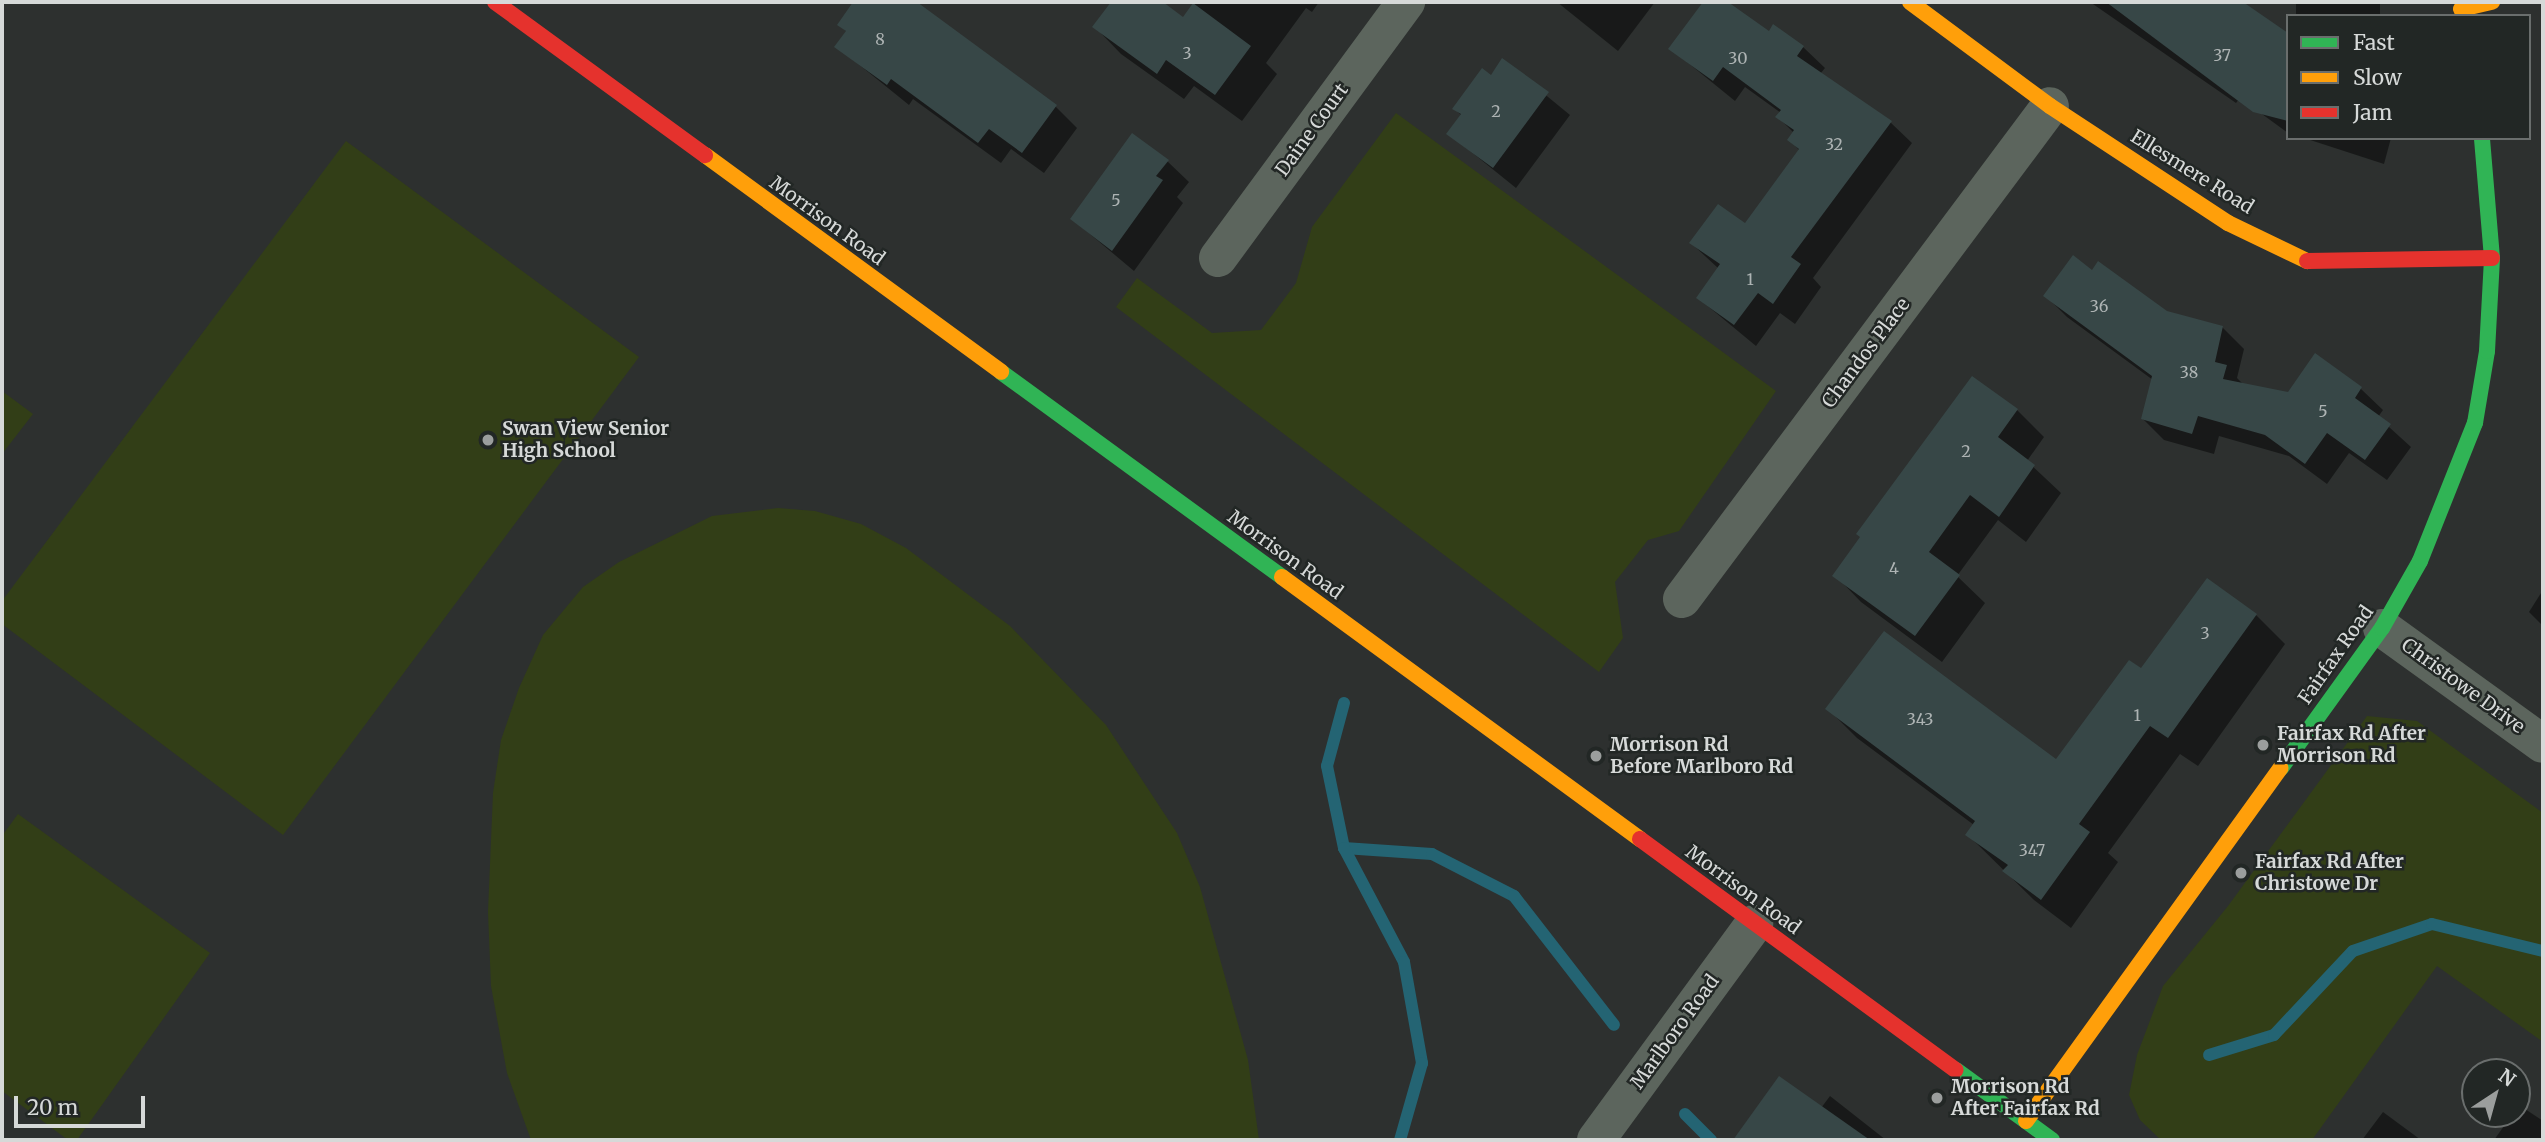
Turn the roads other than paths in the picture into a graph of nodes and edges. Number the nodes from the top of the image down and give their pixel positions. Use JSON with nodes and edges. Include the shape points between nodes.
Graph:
{"nodes":[{"id":1,"x":495,"y":2,"type":"edge"},
{"id":2,"x":1406,"y":2,"type":"edge"},
{"id":3,"x":1910,"y":2,"type":"edge"},
{"id":4,"x":2492,"y":2,"type":"edge"},
{"id":5,"x":2461,"y":9,"type":"edge"},
{"id":6,"x":2050,"y":106,"type":"junction"},
{"id":7,"x":2482,"y":140,"type":"edge"},
{"id":8,"x":1218,"y":258,"type":"dead end"},
{"id":9,"x":2491,"y":258,"type":"junction"},
{"id":10,"x":1682,"y":600,"type":"dead end"},
{"id":11,"x":2382,"y":628,"type":"junction"},
{"id":12,"x":2543,"y":744,"type":"edge"},
{"id":13,"x":1754,"y":923,"type":"junction"},
{"id":14,"x":2026,"y":1121,"type":"junction"},
{"id":15,"x":1596,"y":1140,"type":"edge"},
{"id":16,"x":2052,"y":1140,"type":"edge"}],
"edges":[{"from":1,"to":13,"type":"main road","name":"Morrison Road"},
{"from":2,"to":8,"type":"street","name":"Daine Court"},
{"from":3,"to":6,"type":"main road","name":"Ellesmere Road"},
{"from":4,"to":5,"type":"main road"},
{"from":6,"to":9,"type":"main road","name":"Ellesmere Road","via":[[2228,223],[2312,263]]},
{"from":6,"to":10,"type":"street","name":"Chandos Place"},
{"from":7,"to":9,"type":"main road","name":"Fairfax Road"},
{"from":9,"to":11,"type":"main road","name":"Fairfax Road","via":[[2487,351],[2475,423],[2449,497]]},
{"from":11,"to":12,"type":"street","name":"Christowe Drive"},
{"from":11,"to":14,"type":"main road","name":"Fairfax Road"},
{"from":13,"to":14,"type":"main road","name":"Morrison Road"},
{"from":13,"to":15,"type":"street","name":"Marlboro Road"},
{"from":14,"to":16,"type":"main road","name":"Morrison Road"}]}
